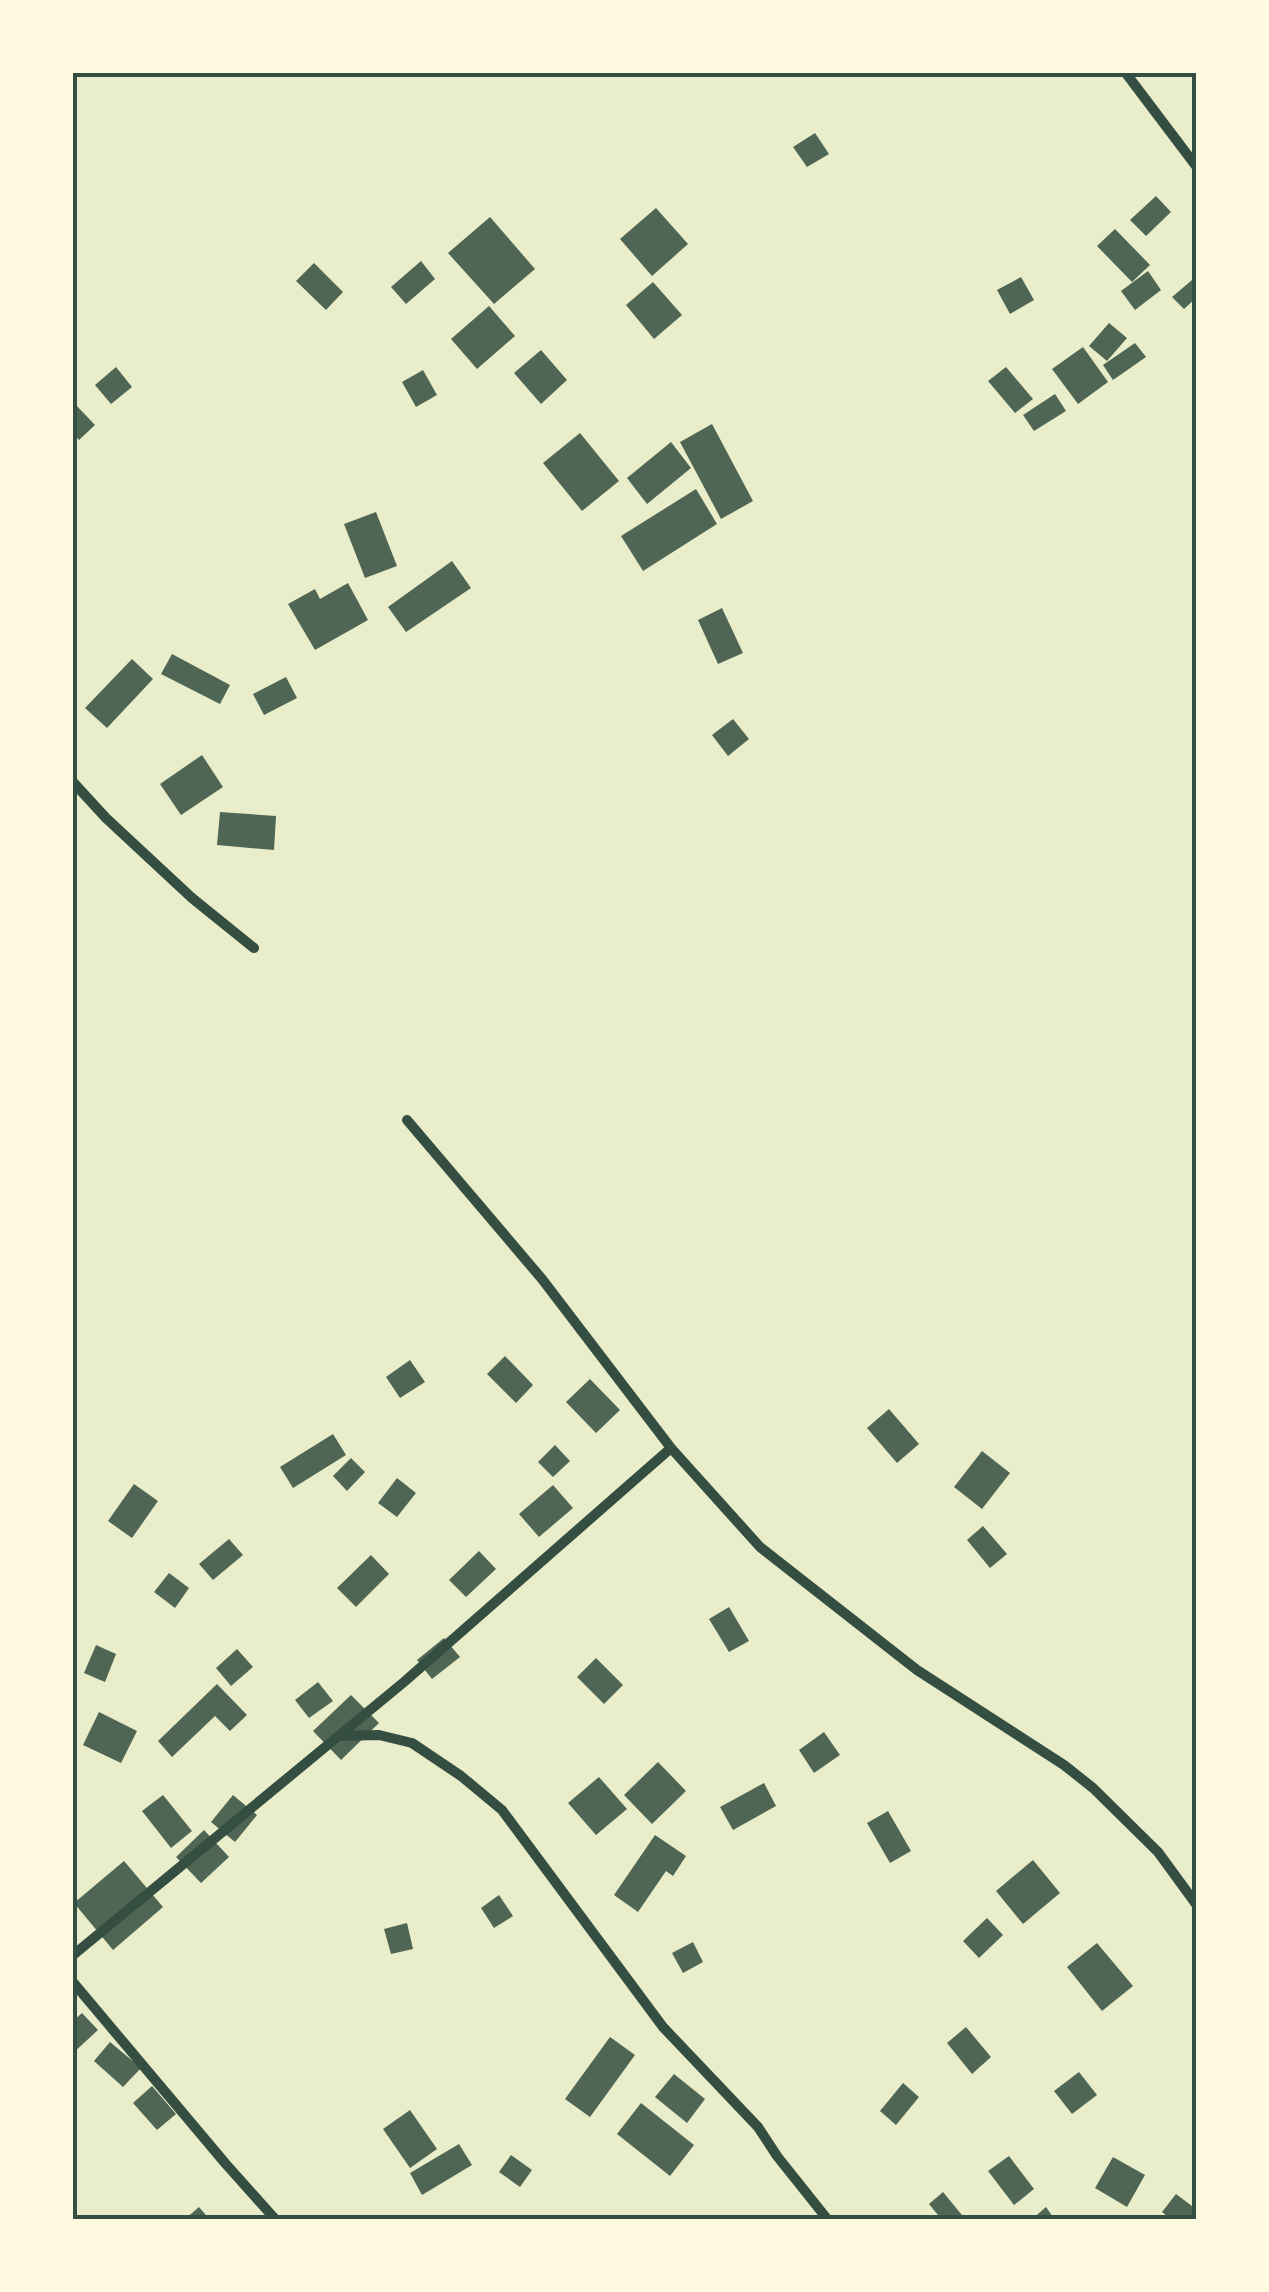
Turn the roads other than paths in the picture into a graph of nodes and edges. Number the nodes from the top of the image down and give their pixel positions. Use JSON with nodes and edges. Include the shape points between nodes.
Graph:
{"nodes":[{"id":1,"x":1125,"y":72,"type":"edge"},
{"id":2,"x":1196,"y":166,"type":"edge"},
{"id":3,"x":72,"y":781,"type":"edge"},
{"id":4,"x":254,"y":948,"type":"dead end"},
{"id":5,"x":407,"y":1120,"type":"dead end"},
{"id":6,"x":672,"y":1448,"type":"junction"},
{"id":7,"x":338,"y":1736,"type":"junction"},
{"id":8,"x":1196,"y":1904,"type":"edge"},
{"id":9,"x":72,"y":1956,"type":"edge"},
{"id":10,"x":72,"y":1980,"type":"edge"},
{"id":11,"x":276,"y":2220,"type":"edge"},
{"id":12,"x":828,"y":2220,"type":"edge"}],
"edges":[{"from":1,"to":2,"type":"street"},
{"from":3,"to":4,"type":"street","via":[[192,898]]},
{"from":5,"to":6,"type":"street","via":[[542,1279]]},
{"from":6,"to":7,"type":"street"},
{"from":6,"to":8,"type":"street","via":[[760,1548],[917,1670],[1093,1788],[1158,1852]]},
{"from":7,"to":9,"type":"street"},
{"from":7,"to":12,"type":"street","via":[[379,1734],[412,1743],[502,1810],[663,2027],[758,2127]]},
{"from":10,"to":11,"type":"street"}]}
